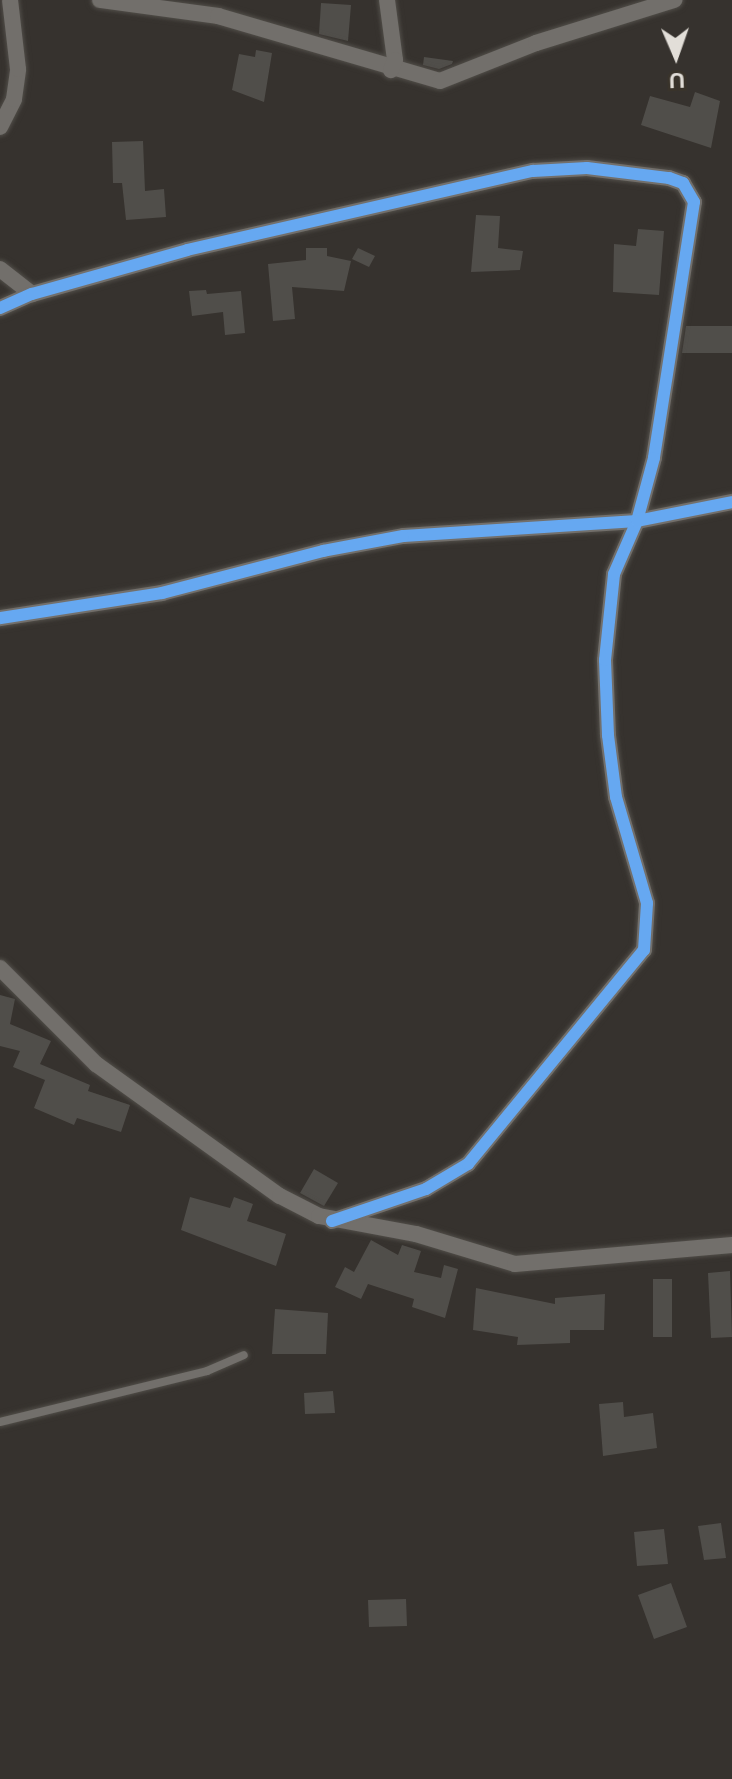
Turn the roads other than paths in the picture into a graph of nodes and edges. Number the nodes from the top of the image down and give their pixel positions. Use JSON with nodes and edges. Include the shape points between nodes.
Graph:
{"nodes":[{"id":1,"x":10,"y":0,"type":"edge"},
{"id":2,"x":100,"y":0,"type":"edge"},
{"id":3,"x":387,"y":0,"type":"edge"},
{"id":4,"x":674,"y":0,"type":"edge"},
{"id":5,"x":391,"y":70,"type":"junction"},
{"id":6,"x":0,"y":127,"type":"edge"},
{"id":7,"x":0,"y":269,"type":"edge"},
{"id":8,"x":32,"y":294,"type":"junction"},
{"id":9,"x":0,"y":308,"type":"edge"},
{"id":10,"x":732,"y":502,"type":"edge"},
{"id":11,"x":637,"y":521,"type":"junction"},
{"id":12,"x":0,"y":618,"type":"edge"},
{"id":13,"x":0,"y":968,"type":"edge"},
{"id":14,"x":332,"y":1221,"type":"junction"},
{"id":15,"x":732,"y":1245,"type":"edge"},
{"id":16,"x":244,"y":1355,"type":"dead end"},
{"id":17,"x":0,"y":1422,"type":"edge"}],
"edges":[{"from":1,"to":6,"type":"street","via":[[18,69],[14,99]]},
{"from":2,"to":5,"type":"street","via":[[218,16]]},
{"from":3,"to":5,"type":"street","via":[[395,60]]},
{"from":4,"to":5,"type":"street","via":[[536,43],[440,81]]},
{"from":7,"to":8,"type":"street"},
{"from":8,"to":9,"type":"street"},
{"from":8,"to":11,"type":"street","via":[[187,250],[490,178],[587,168],[683,183],[694,202],[654,458]]},
{"from":10,"to":11,"type":"street"},
{"from":11,"to":12,"type":"street","via":[[403,536],[162,593]]},
{"from":11,"to":14,"type":"street","via":[[614,574],[605,660],[616,797],[647,903],[644,950],[475,1158],[426,1189]]},
{"from":13,"to":14,"type":"street","via":[[96,1064],[280,1196]]},
{"from":14,"to":15,"type":"street","via":[[416,1234],[515,1264]]},
{"from":16,"to":17,"type":"lane","via":[[207,1371]]}]}
